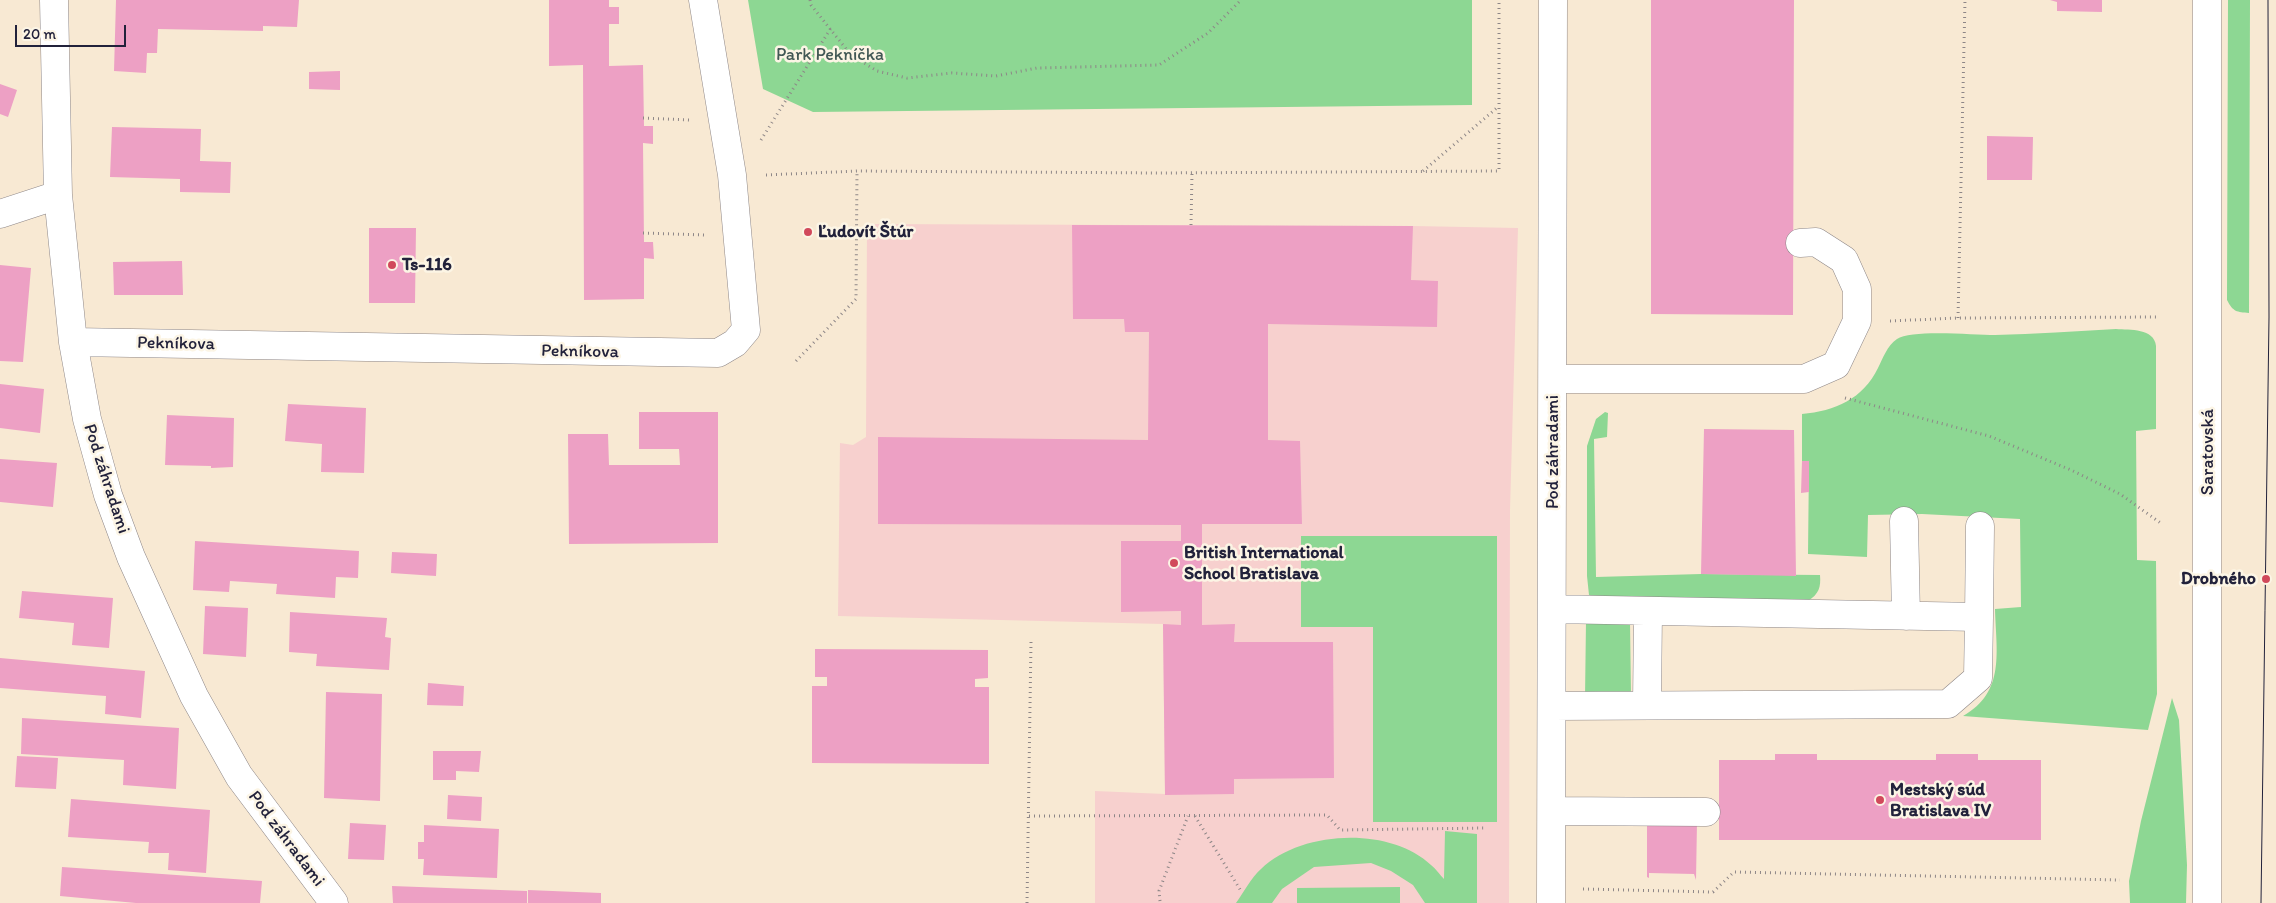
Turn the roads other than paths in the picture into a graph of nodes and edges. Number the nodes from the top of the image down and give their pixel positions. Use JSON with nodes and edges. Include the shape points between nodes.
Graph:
{"nodes":[{"id":1,"x":54,"y":0,"type":"edge"},
{"id":2,"x":703,"y":0,"type":"edge"},
{"id":3,"x":1553,"y":0,"type":"edge"},
{"id":4,"x":2207,"y":0,"type":"edge"},
{"id":5,"x":58,"y":195,"type":"junction"},
{"id":6,"x":0,"y":214,"type":"edge"},
{"id":7,"x":1800,"y":242,"type":"dead end"},
{"id":8,"x":73,"y":342,"type":"junction"},
{"id":9,"x":1553,"y":379,"type":"junction"},
{"id":10,"x":1904,"y":522,"type":"dead end"},
{"id":11,"x":1980,"y":526,"type":"dead end"},
{"id":12,"x":1552,"y":609,"type":"junction"},
{"id":13,"x":1648,"y":611,"type":"junction"},
{"id":14,"x":1906,"y":616,"type":"junction"},
{"id":15,"x":1979,"y":617,"type":"junction"},
{"id":16,"x":1647,"y":705,"type":"junction"},
{"id":17,"x":1552,"y":706,"type":"junction"},
{"id":18,"x":1552,"y":811,"type":"junction"},
{"id":19,"x":1706,"y":812,"type":"dead end"},
{"id":20,"x":334,"y":903,"type":"edge"},
{"id":21,"x":1551,"y":903,"type":"edge"},
{"id":22,"x":2207,"y":903,"type":"edge"}],
"edges":[{"from":1,"to":5,"type":"street","name":"Pod záhradami"},
{"from":2,"to":8,"type":"street","name":"Pekníkova","via":[[732,175],[746,330],[735,344],[711,353]]},
{"from":3,"to":9,"type":"street","name":"Pod záhradami"},
{"from":4,"to":22,"type":"street","name":"Saratovská"},
{"from":5,"to":6,"type":"street"},
{"from":5,"to":8,"type":"street","name":"Pod záhradami"},
{"from":7,"to":9,"type":"street","via":[[1816,242],[1844,260],[1857,289],[1857,321],[1836,365],[1804,379]]},
{"from":8,"to":20,"type":"street","name":"Pod záhradami","via":[[87,419],[108,495],[131,557],[194,696],[239,776]]},
{"from":9,"to":12,"type":"street","name":"Pod záhradami"},
{"from":10,"to":14,"type":"street"},
{"from":11,"to":15,"type":"street"},
{"from":12,"to":13,"type":"street"},
{"from":12,"to":17,"type":"street","name":"Pod záhradami"},
{"from":13,"to":14,"type":"street"},
{"from":13,"to":16,"type":"street"},
{"from":14,"to":15,"type":"street"},
{"from":15,"to":16,"type":"street","via":[[1978,678],[1948,704]]},
{"from":16,"to":17,"type":"street"},
{"from":17,"to":18,"type":"street","name":"Pod záhradami"},
{"from":18,"to":19,"type":"street"},
{"from":18,"to":21,"type":"street","name":"Pod záhradami"}]}
